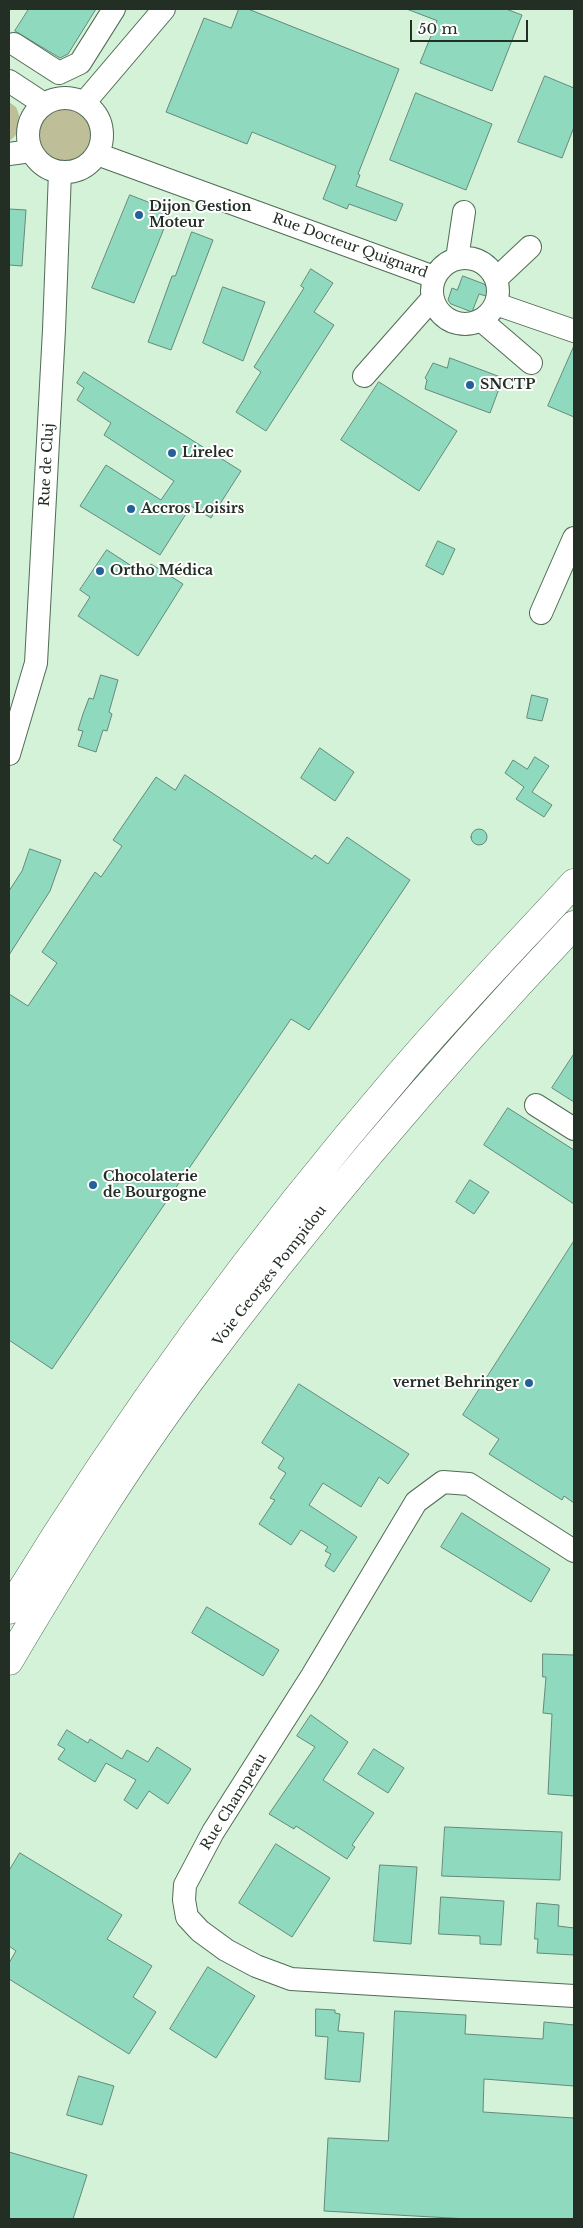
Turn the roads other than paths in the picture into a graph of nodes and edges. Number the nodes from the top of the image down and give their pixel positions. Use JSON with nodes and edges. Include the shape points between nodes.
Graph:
{"nodes":[{"id":1,"x":164,"y":9,"type":"edge"},
{"id":2,"x":112,"y":11,"type":"edge"},
{"id":3,"x":140,"y":38,"type":"junction"},
{"id":4,"x":14,"y":44,"type":"dead end"},
{"id":5,"x":34,"y":57,"type":"junction"},
{"id":6,"x":12,"y":83,"type":"edge"},
{"id":7,"x":84,"y":103,"type":"junction"},
{"id":8,"x":44,"y":104,"type":"junction"},
{"id":9,"x":31,"y":151,"type":"junction"},
{"id":10,"x":9,"y":154,"type":"edge"},
{"id":11,"x":97,"y":154,"type":"junction"},
{"id":12,"x":60,"y":172,"type":"junction"},
{"id":13,"x":464,"y":212,"type":"dead end"},
{"id":14,"x":530,"y":247,"type":"dead end"},
{"id":15,"x":457,"y":258,"type":"junction"},
{"id":16,"x":434,"y":277,"type":"junction"},
{"id":17,"x":496,"y":279,"type":"junction"},
{"id":18,"x":432,"y":299,"type":"junction"},
{"id":19,"x":489,"y":312,"type":"junction"},
{"id":20,"x":574,"y":331,"type":"edge"},
{"id":21,"x":531,"y":363,"type":"dead end"},
{"id":22,"x":364,"y":376,"type":"dead end"},
{"id":23,"x":574,"y":538,"type":"edge"},
{"id":24,"x":541,"y":613,"type":"dead end"},
{"id":25,"x":9,"y":754,"type":"edge"},
{"id":26,"x":574,"y":883,"type":"edge"},
{"id":27,"x":574,"y":925,"type":"edge"},
{"id":28,"x":574,"y":948,"type":"edge"},
{"id":29,"x":453,"y":1057,"type":"junction"},
{"id":30,"x":536,"y":1105,"type":"dead end"},
{"id":31,"x":574,"y":1129,"type":"edge"},
{"id":32,"x":574,"y":1551,"type":"edge"},
{"id":33,"x":37,"y":1564,"type":"junction"},
{"id":34,"x":9,"y":1603,"type":"edge"},
{"id":35,"x":9,"y":1610,"type":"edge"},
{"id":36,"x":9,"y":1661,"type":"edge"},
{"id":37,"x":574,"y":1996,"type":"edge"}],
"edges":[{"from":1,"to":3,"type":"street"},
{"from":2,"to":3,"type":"street"},
{"from":2,"to":5,"type":"street","via":[[80,63],[59,72]]},
{"from":3,"to":7,"type":"street"},
{"from":4,"to":5,"type":"street"},
{"from":5,"to":6,"type":"street"},
{"from":6,"to":8,"type":"street"},
{"from":7,"to":8,"type":"street","via":[[64,98]]},
{"from":7,"to":11,"type":"street","via":[[96,116],[102,132]]},
{"from":8,"to":9,"type":"street","via":[[36,111],[27,130]]},
{"from":9,"to":10,"type":"street"},
{"from":9,"to":12,"type":"street","via":[[44,167]]},
{"from":11,"to":12,"type":"street","via":[[78,170]]},
{"from":11,"to":16,"type":"street","name":"Rue Docteur Quignard"},
{"from":12,"to":25,"type":"street","name":"Rue de Cluj","via":[[36,663]]},
{"from":13,"to":15,"type":"street"},
{"from":14,"to":17,"type":"street"},
{"from":15,"to":16,"type":"street","name":"Rue Docteur Quignard"},
{"from":15,"to":17,"type":"street","via":[[485,264]]},
{"from":16,"to":18,"type":"street","name":"Rue Docteur Quignard"},
{"from":17,"to":19,"type":"street","via":[[498,288]]},
{"from":18,"to":19,"type":"street","name":"Rue Docteur Quignard","via":[[436,309],[452,322],[462,325]]},
{"from":18,"to":22,"type":"street"},
{"from":19,"to":20,"type":"street","name":"Rue Docteur Quignard"},
{"from":19,"to":21,"type":"street"},
{"from":23,"to":24,"type":"street"},
{"from":26,"to":33,"type":"highway","name":"Voie Georges Pompidou","via":[[399,1074],[331,1157],[178,1356],[117,1441]]},
{"from":27,"to":29,"type":"highway","name":"Voie Georges Pompidou"},
{"from":28,"to":29,"type":"highway","via":[[495,1027]]},
{"from":29,"to":36,"type":"highway","name":"Voie Georges Pompidou","via":[[318,1214],[190,1380],[126,1474]]},
{"from":30,"to":31,"type":"street"},
{"from":32,"to":37,"type":"street","name":"Rue Champeau","via":[[469,1484],[443,1482],[416,1502],[312,1676],[213,1832],[186,1885],[184,1900],[188,1917],[200,1931],[256,1966],[291,1979]]},
{"from":33,"to":34,"type":"highway"},
{"from":33,"to":35,"type":"highway","name":"Voie Georges Pompidou"}]}
